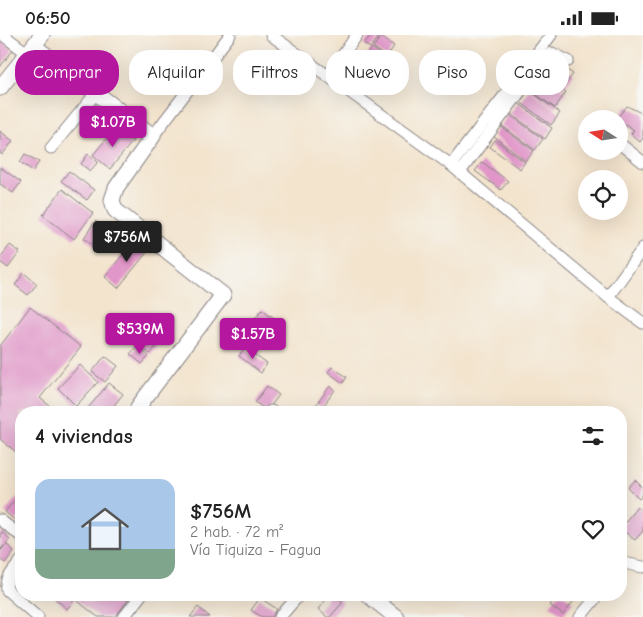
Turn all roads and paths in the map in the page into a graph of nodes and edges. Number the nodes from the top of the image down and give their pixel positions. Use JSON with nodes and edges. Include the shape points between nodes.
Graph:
{"nodes":[{"id":1,"x":3,"y":35,"type":"edge"},
{"id":2,"x":230,"y":35,"type":"edge"},
{"id":3,"x":271,"y":35,"type":"edge"},
{"id":4,"x":357,"y":35,"type":"edge"},
{"id":5,"x":551,"y":35,"type":"edge"},
{"id":6,"x":34,"y":45,"type":"edge"},
{"id":7,"x":346,"y":50,"type":"edge"},
{"id":8,"x":326,"y":75,"type":"edge"},
{"id":9,"x":0,"y":88,"type":"edge"},
{"id":10,"x":94,"y":95,"type":"edge"},
{"id":11,"x":99,"y":95,"type":"edge"},
{"id":12,"x":354,"y":95,"type":"edge"},
{"id":13,"x":515,"y":95,"type":"edge"},
{"id":14,"x":153,"y":136,"type":"junction"},
{"id":15,"x":51,"y":148,"type":"dead end"},
{"id":16,"x":628,"y":150,"type":"edge"},
{"id":17,"x":643,"y":162,"type":"edge"},
{"id":18,"x":456,"y":169,"type":"junction"},
{"id":19,"x":643,"y":248,"type":"edge"},
{"id":20,"x":608,"y":297,"type":"junction"},
{"id":21,"x":643,"y":323,"type":"edge"},
{"id":22,"x":143,"y":406,"type":"edge"},
{"id":23,"x":0,"y":519,"type":"edge"},
{"id":24,"x":15,"y":531,"type":"edge"},
{"id":25,"x":627,"y":564,"type":"edge"},
{"id":26,"x":643,"y":567,"type":"edge"},
{"id":27,"x":15,"y":568,"type":"edge"},
{"id":28,"x":15,"y":597,"type":"edge"},
{"id":29,"x":20,"y":601,"type":"edge"},
{"id":30,"x":136,"y":601,"type":"edge"},
{"id":31,"x":294,"y":601,"type":"edge"},
{"id":32,"x":376,"y":601,"type":"edge"},
{"id":33,"x":593,"y":601,"type":"edge"},
{"id":34,"x":38,"y":617,"type":"edge"},
{"id":35,"x":124,"y":617,"type":"edge"},
{"id":36,"x":280,"y":617,"type":"edge"},
{"id":37,"x":396,"y":617,"type":"edge"},
{"id":38,"x":580,"y":617,"type":"edge"}],
"edges":[{"from":1,"to":6,"type":"street"},
{"from":2,"to":14,"type":"street"},
{"from":3,"to":8,"type":"street"},
{"from":4,"to":7,"type":"street"},
{"from":5,"to":18,"type":"street"},
{"from":6,"to":9,"type":"street"},
{"from":10,"to":15,"type":"street"},
{"from":11,"to":14,"type":"street"},
{"from":12,"to":18,"type":"street"},
{"from":13,"to":18,"type":"street"},
{"from":14,"to":22,"type":"street","via":[[116,188],[112,199],[115,211],[223,295]]},
{"from":16,"to":17,"type":"street"},
{"from":18,"to":20,"type":"street"},
{"from":19,"to":20,"type":"street"},
{"from":20,"to":21,"type":"street"},
{"from":23,"to":24,"type":"street"},
{"from":25,"to":26,"type":"street"},
{"from":27,"to":28,"type":"street","via":[[6,584],[7,590]]},
{"from":29,"to":34,"type":"street"},
{"from":30,"to":35,"type":"street"},
{"from":31,"to":36,"type":"street"},
{"from":32,"to":37,"type":"street"},
{"from":33,"to":38,"type":"street"}]}
